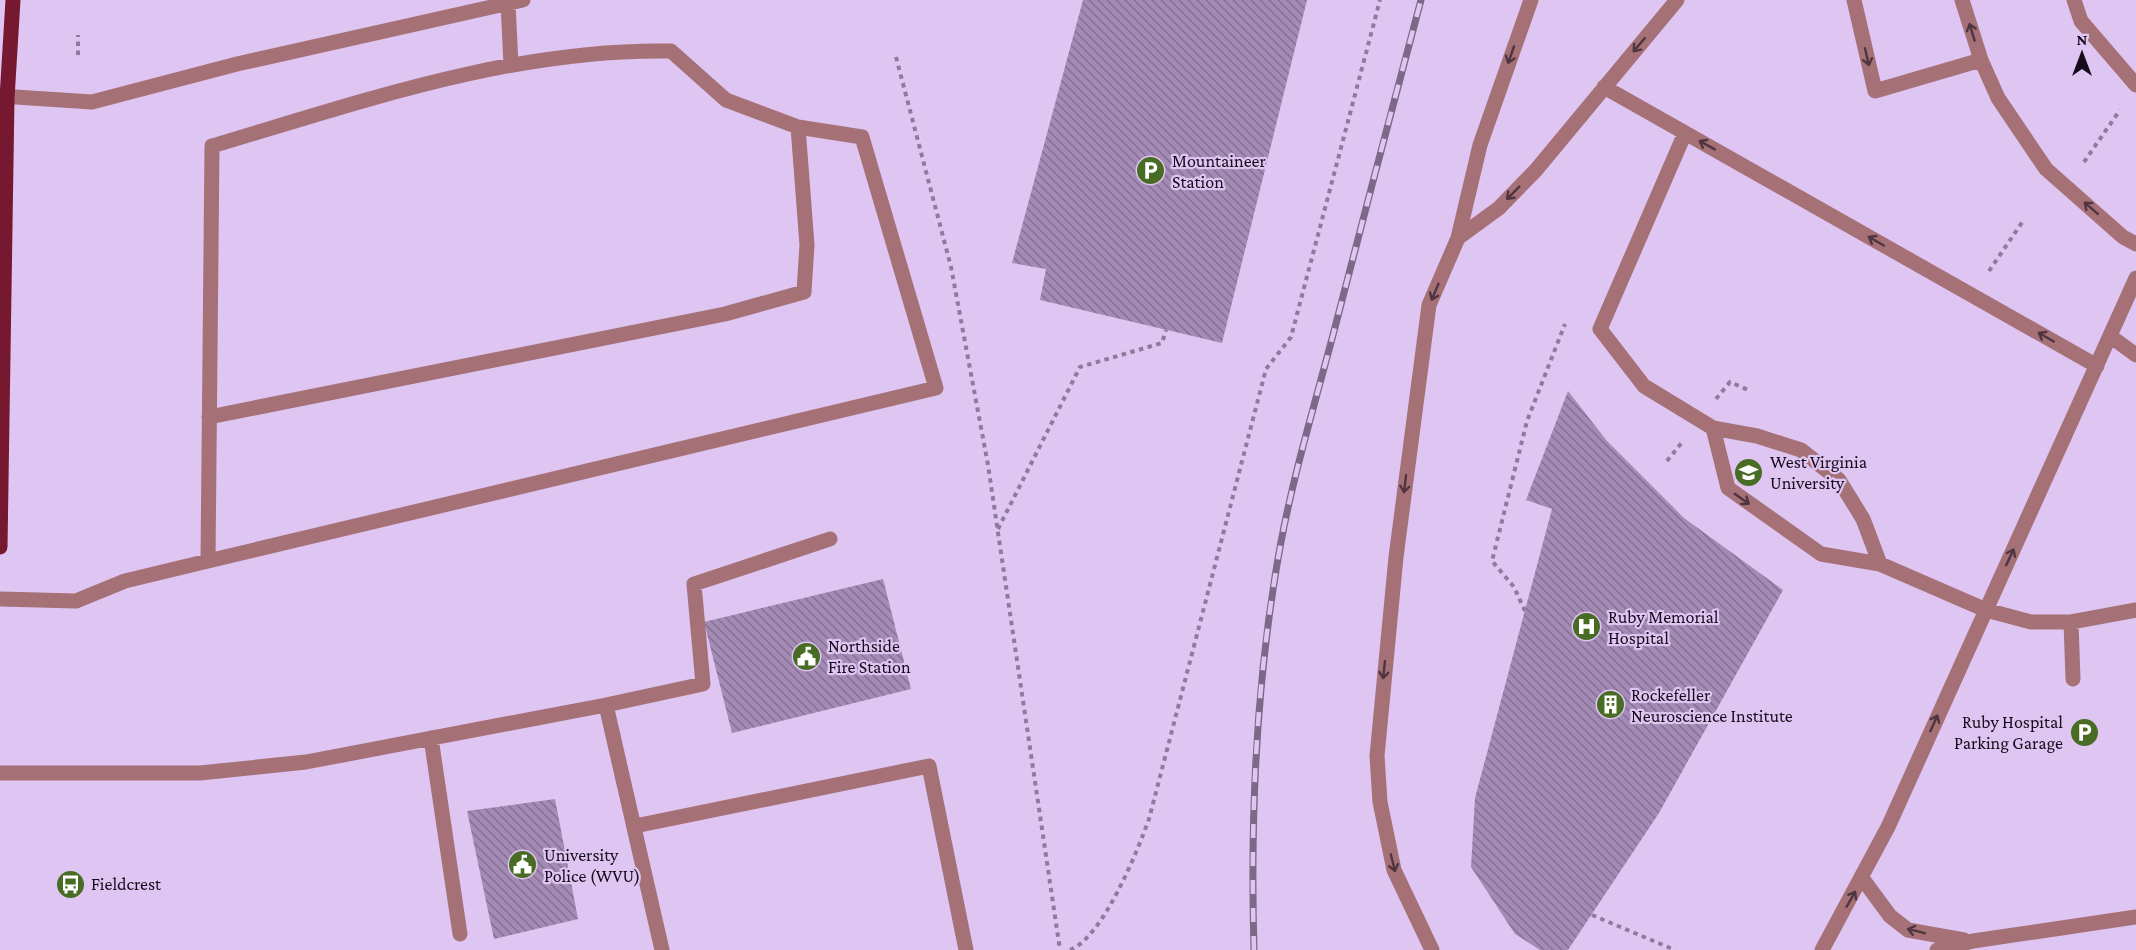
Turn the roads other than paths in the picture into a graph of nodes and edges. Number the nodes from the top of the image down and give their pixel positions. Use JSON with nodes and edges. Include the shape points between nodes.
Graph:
{"nodes":[{"id":1,"x":13,"y":0,"type":"edge"},
{"id":2,"x":1530,"y":0,"type":"edge"},
{"id":3,"x":1677,"y":0,"type":"edge"},
{"id":4,"x":1854,"y":0,"type":"edge"},
{"id":5,"x":1962,"y":0,"type":"edge"},
{"id":6,"x":2074,"y":0,"type":"edge"},
{"id":7,"x":516,"y":2,"type":"edge"},
{"id":8,"x":1980,"y":60,"type":"junction"},
{"id":9,"x":511,"y":65,"type":"junction"},
{"id":10,"x":2136,"y":85,"type":"edge"},
{"id":11,"x":1604,"y":87,"type":"junction"},
{"id":12,"x":3,"y":97,"type":"edge"},
{"id":13,"x":798,"y":127,"type":"junction"},
{"id":14,"x":1685,"y":133,"type":"junction"},
{"id":15,"x":1458,"y":238,"type":"junction"},
{"id":16,"x":2136,"y":244,"type":"edge"},
{"id":17,"x":2136,"y":278,"type":"edge"},
{"id":18,"x":2110,"y":336,"type":"junction"},
{"id":19,"x":2136,"y":355,"type":"edge"},
{"id":20,"x":2097,"y":366,"type":"junction"},
{"id":21,"x":209,"y":417,"type":"junction"},
{"id":22,"x":1713,"y":428,"type":"junction"},
{"id":23,"x":830,"y":539,"type":"dead end"},
{"id":24,"x":0,"y":547,"type":"edge"},
{"id":25,"x":208,"y":561,"type":"junction"},
{"id":26,"x":1880,"y":564,"type":"junction"},
{"id":27,"x":0,"y":599,"type":"edge"},
{"id":28,"x":1986,"y":610,"type":"junction"},
{"id":29,"x":2136,"y":610,"type":"edge"},
{"id":30,"x":2072,"y":622,"type":"junction"},
{"id":31,"x":2073,"y":679,"type":"dead end"},
{"id":32,"x":606,"y":705,"type":"junction"},
{"id":33,"x":431,"y":738,"type":"junction"},
{"id":34,"x":0,"y":773,"type":"edge"},
{"id":35,"x":636,"y":826,"type":"junction"},
{"id":36,"x":1862,"y":878,"type":"junction"},
{"id":37,"x":2136,"y":916,"type":"edge"},
{"id":38,"x":460,"y":933,"type":"dead end"},
{"id":39,"x":1973,"y":941,"type":"junction"},
{"id":40,"x":662,"y":950,"type":"edge"},
{"id":41,"x":966,"y":950,"type":"edge"},
{"id":42,"x":1432,"y":950,"type":"edge"},
{"id":43,"x":1822,"y":950,"type":"edge"},
{"id":44,"x":1937,"y":950,"type":"edge"}],
"edges":[{"from":1,"to":12,"type":"main road"},
{"from":2,"to":15,"type":"street","one_way":true,"via":[[1480,145]]},
{"from":3,"to":11,"type":"street","one_way":true},
{"from":4,"to":8,"type":"street","one_way":true,"via":[[1875,91]]},
{"from":8,"to":5,"type":"street","one_way":true},
{"from":6,"to":10,"type":"street","via":[[2081,21]]},
{"from":7,"to":9,"type":"street"},
{"from":7,"to":12,"type":"street","via":[[237,64],[92,102]]},
{"from":16,"to":8,"type":"street","one_way":true,"via":[[2046,169],[1998,98]]},
{"from":9,"to":13,"type":"street","via":[[634,50],[671,51],[726,100]]},
{"from":9,"to":21,"type":"street","via":[[349,105],[212,146]]},
{"from":11,"to":14,"type":"street"},
{"from":11,"to":15,"type":"street","one_way":true,"via":[[1536,170],[1499,208]]},
{"from":12,"to":24,"type":"main road"},
{"from":13,"to":21,"type":"street","via":[[807,245],[804,292],[724,314]]},
{"from":13,"to":25,"type":"street","via":[[862,137],[936,388]]},
{"from":20,"to":14,"type":"street","one_way":true},
{"from":14,"to":22,"type":"street","via":[[1600,329],[1644,386]]},
{"from":15,"to":42,"type":"street","one_way":true,"via":[[1429,305],[1396,558],[1377,756],[1380,802],[1394,870]]},
{"from":17,"to":18,"type":"street"},
{"from":18,"to":19,"type":"street"},
{"from":18,"to":20,"type":"street"},
{"from":28,"to":20,"type":"street","one_way":true},
{"from":21,"to":25,"type":"street"},
{"from":22,"to":26,"type":"street","via":[[1801,450],[1839,480],[1863,519]]},
{"from":22,"to":26,"type":"street","one_way":true,"via":[[1728,488],[1821,554]]},
{"from":23,"to":32,"type":"street","via":[[694,584],[704,684]]},
{"from":25,"to":27,"type":"street","via":[[125,581],[76,601]]},
{"from":26,"to":28,"type":"street"},
{"from":28,"to":30,"type":"street","via":[[2031,622]]},
{"from":36,"to":28,"type":"street","one_way":true},
{"from":29,"to":30,"type":"street"},
{"from":30,"to":31,"type":"street"},
{"from":32,"to":33,"type":"street"},
{"from":32,"to":35,"type":"street"},
{"from":33,"to":34,"type":"street","via":[[306,762],[200,773]]},
{"from":33,"to":38,"type":"street"},
{"from":35,"to":40,"type":"street"},
{"from":35,"to":41,"type":"street","via":[[929,765]]},
{"from":39,"to":36,"type":"street","one_way":true,"via":[[1908,930],[1890,916]]},
{"from":43,"to":36,"type":"street","one_way":true},
{"from":37,"to":39,"type":"street"},
{"from":39,"to":44,"type":"street"}]}
